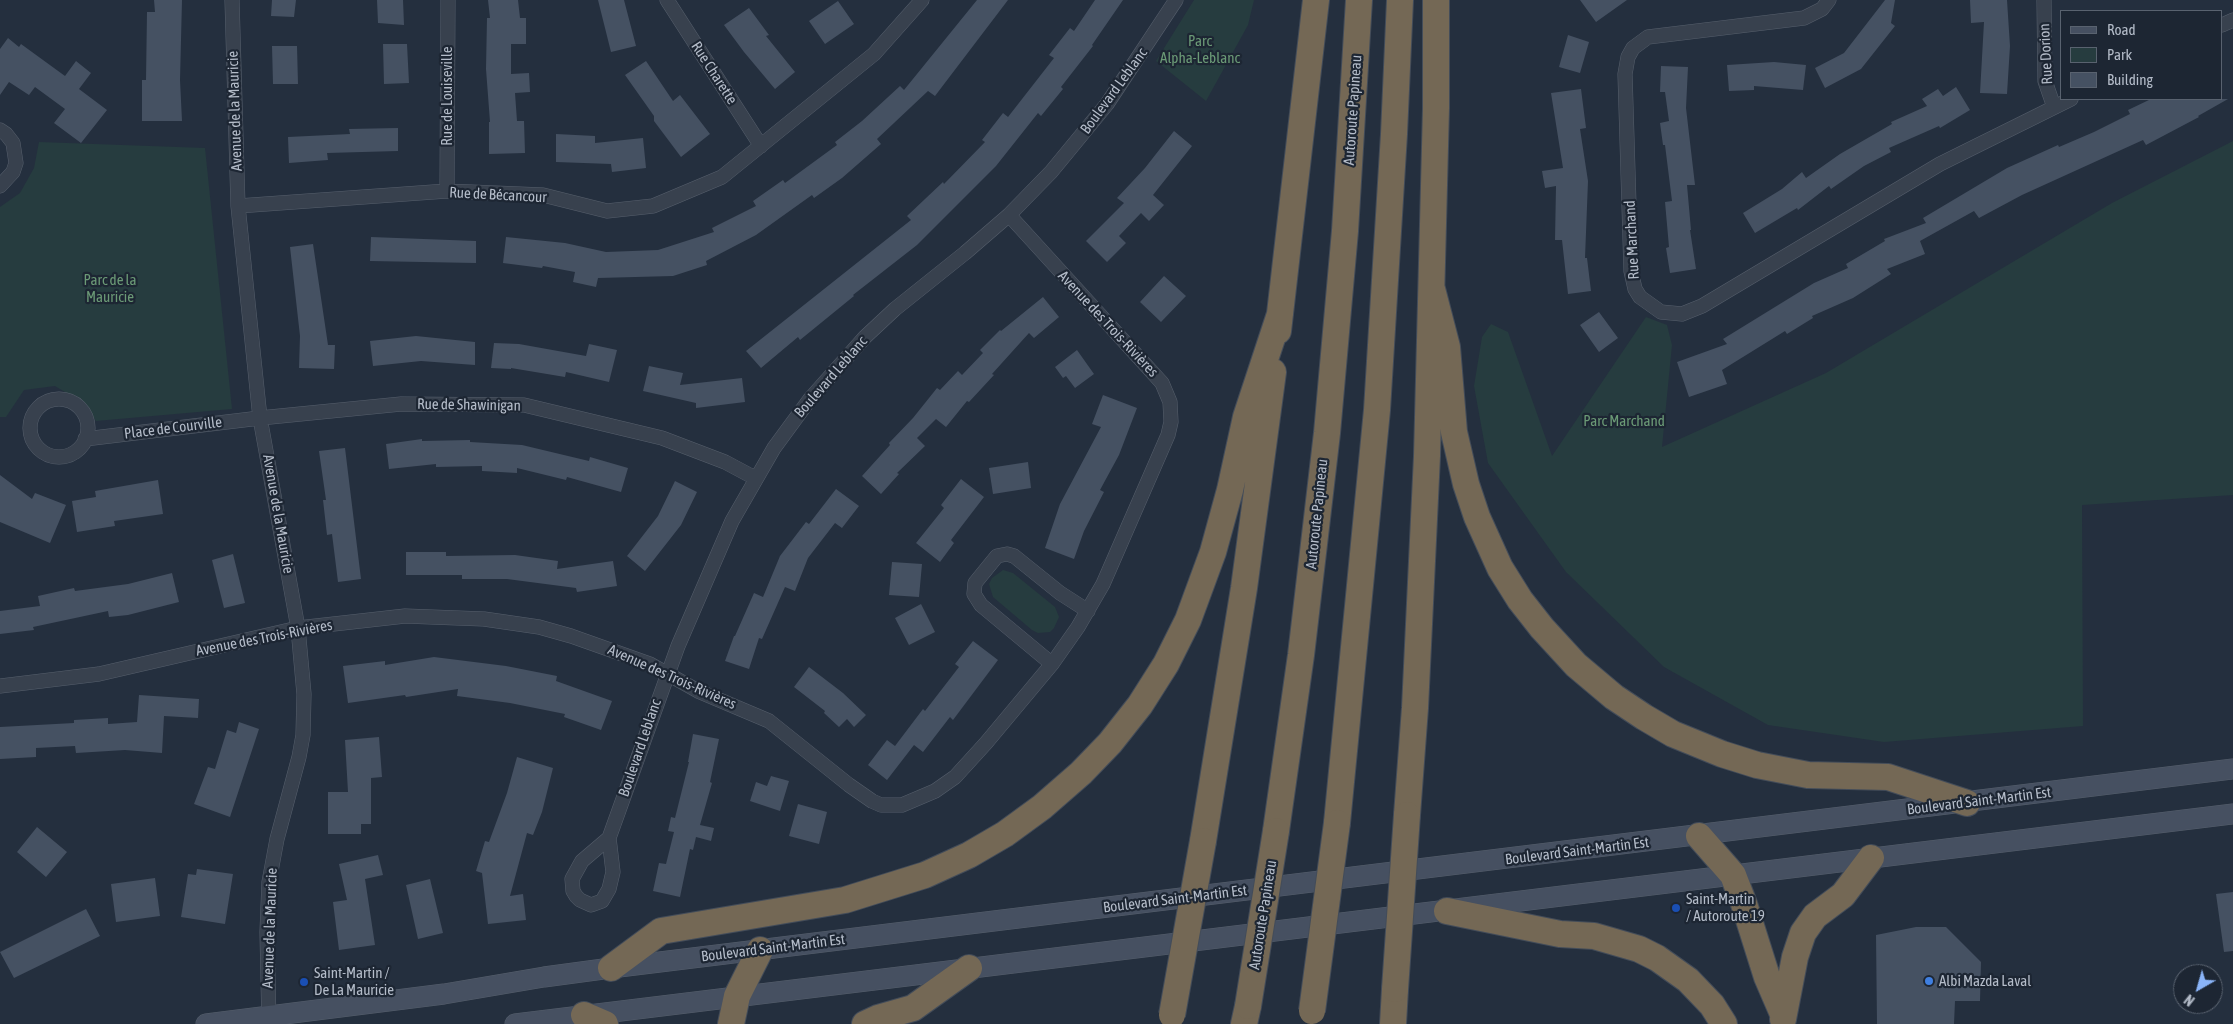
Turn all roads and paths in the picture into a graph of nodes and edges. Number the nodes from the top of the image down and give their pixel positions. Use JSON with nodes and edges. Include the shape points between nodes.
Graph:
{"nodes":[{"id":1,"x":232,"y":0,"type":"edge"},
{"id":2,"x":448,"y":0,"type":"edge"},
{"id":3,"x":667,"y":0,"type":"edge"},
{"id":4,"x":922,"y":0,"type":"edge"},
{"id":5,"x":1176,"y":0,"type":"edge"},
{"id":6,"x":1316,"y":0,"type":"edge"},
{"id":7,"x":1359,"y":0,"type":"edge"},
{"id":8,"x":1400,"y":0,"type":"edge"},
{"id":9,"x":1436,"y":0,"type":"edge"},
{"id":10,"x":1829,"y":0,"type":"edge"},
{"id":11,"x":2044,"y":0,"type":"edge"},
{"id":12,"x":2069,"y":100,"type":"edge"},
{"id":13,"x":2054,"y":107,"type":"junction"},
{"id":14,"x":0,"y":130,"type":"edge"},
{"id":15,"x":761,"y":146,"type":"junction"},
{"id":16,"x":0,"y":186,"type":"edge"},
{"id":17,"x":447,"y":191,"type":"junction"},
{"id":18,"x":238,"y":206,"type":"junction"},
{"id":19,"x":1009,"y":215,"type":"junction"},
{"id":20,"x":1432,"y":289,"type":"junction"},
{"id":21,"x":1280,"y":314,"type":"junction"},
{"id":22,"x":260,"y":418,"type":"junction"},
{"id":23,"x":85,"y":439,"type":"junction"},
{"id":24,"x":755,"y":478,"type":"junction"},
{"id":25,"x":1088,"y":611,"type":"junction"},
{"id":26,"x":298,"y":628,"type":"junction"},
{"id":27,"x":1052,"y":664,"type":"junction"},
{"id":28,"x":667,"y":673,"type":"junction"},
{"id":29,"x":0,"y":686,"type":"edge"},
{"id":30,"x":2233,"y":769,"type":"edge"},
{"id":31,"x":1967,"y":803,"type":"junction"},
{"id":32,"x":2233,"y":814,"type":"edge"},
{"id":33,"x":1699,"y":836,"type":"junction"},
{"id":34,"x":609,"y":838,"type":"dead end"},
{"id":35,"x":1871,"y":858,"type":"junction"},
{"id":36,"x":1733,"y":875,"type":"junction"},
{"id":37,"x":1447,"y":911,"type":"junction"},
{"id":38,"x":760,"y":950,"type":"junction"},
{"id":39,"x":611,"y":968,"type":"junction"},
{"id":40,"x":969,"y":968,"type":"junction"},
{"id":41,"x":737,"y":996,"type":"junction"},
{"id":42,"x":1246,"y":1015,"type":"edge"},
{"id":43,"x":1312,"y":1018,"type":"edge"},
{"id":44,"x":1171,"y":1019,"type":"edge"},
{"id":45,"x":1783,"y":1019,"type":"edge"},
{"id":46,"x":269,"y":1020,"type":"edge"},
{"id":47,"x":595,"y":1020,"type":"edge"},
{"id":48,"x":206,"y":1024,"type":"edge"},
{"id":49,"x":515,"y":1024,"type":"edge"},
{"id":50,"x":731,"y":1024,"type":"edge"},
{"id":51,"x":865,"y":1024,"type":"edge"},
{"id":52,"x":1393,"y":1024,"type":"edge"},
{"id":53,"x":1724,"y":1024,"type":"edge"}],
"edges":[{"from":1,"to":18,"type":"street","name":"Avenue de la Mauricie"},
{"from":2,"to":17,"type":"street","name":"Rue de Louiseville"},
{"from":3,"to":15,"type":"street","name":"Rue Charette"},
{"from":4,"to":15,"type":"street","name":"Rue de Bécancour","via":[[874,54]]},
{"from":5,"to":19,"type":"street","name":"Boulevard Leblanc","via":[[1087,130]]},
{"from":6,"to":21,"type":"highway"},
{"from":7,"to":42,"type":"highway","name":"Autoroute Papineau","bridge":true,"via":[[1345,231],[1326,433],[1302,647]]},
{"from":8,"to":43,"type":"highway","bridge":true,"via":[[1378,400],[1338,823]]},
{"from":9,"to":20,"type":"highway"},
{"from":10,"to":13,"type":"street","name":"Rue Marchand","via":[[1822,9],[1804,18],[1648,37],[1633,48],[1628,57],[1625,74],[1631,271],[1640,297],[1661,312],[1682,314],[1702,306],[1940,164]]},
{"from":11,"to":13,"type":"street","name":"Rue Dorion","via":[[2045,81]]},
{"from":12,"to":13,"type":"street","name":"Rue Marchand"},
{"from":14,"to":16,"type":"street","via":[[13,143],[16,163],[13,172]]},
{"from":15,"to":17,"type":"street","name":"Rue de Bécancour","via":[[722,178],[653,206],[607,211],[542,195]]},
{"from":17,"to":18,"type":"street","name":"Rue de Bécancour"},
{"from":18,"to":22,"type":"street","name":"Avenue de la Mauricie"},
{"from":19,"to":24,"type":"street","name":"Boulevard Leblanc","via":[[895,309],[849,353],[791,424]]},
{"from":19,"to":25,"type":"street","name":"Avenue des Trois-Rivières","via":[[1156,375],[1170,402],[1168,435]]},
{"from":20,"to":31,"type":"highway","via":[[1447,347],[1454,432],[1474,509],[1492,552],[1520,600],[1576,665],[1644,717],[1673,734],[1722,754],[1808,775],[1888,777]]},
{"from":20,"to":52,"type":"highway","bridge":true,"via":[[1423,552]]},
{"from":21,"to":39,"type":"highway","via":[[1246,417],[1215,545],[1192,611],[1177,643],[1140,704],[1096,759],[1023,821],[969,855],[942,867],[845,900],[661,931]]},
{"from":21,"to":44,"type":"highway","bridge":true,"via":[[1246,571]]},
{"from":22,"to":23,"type":"street","name":"Place de Courville"},
{"from":22,"to":24,"type":"street","name":"Rue de Shawinigan","via":[[401,404],[524,405],[662,438],[725,462]]},
{"from":22,"to":26,"type":"street","name":"Avenue de la Mauricie"},
{"from":23,"to":23,"type":"street","via":[[87,422],[78,407],[70,402],[53,400],[33,414],[30,432],[33,441],[46,454],[55,457],[73,453]]},
{"from":24,"to":28,"type":"street","name":"Boulevard Leblanc","via":[[707,574]]},
{"from":25,"to":27,"type":"street","name":"Avenue des Trois-Rivières"},
{"from":25,"to":27,"type":"street","via":[[1007,554],[997,556],[975,583],[974,594],[986,610]]},
{"from":26,"to":28,"type":"street","name":"Avenue des Trois-Rivières","via":[[405,616],[484,619],[571,636],[633,656]]},
{"from":26,"to":29,"type":"street","name":"Avenue des Trois-Rivières","via":[[99,674]]},
{"from":26,"to":46,"type":"street","name":"Avenue de la Mauricie","via":[[304,694],[303,736],[272,864],[267,924]]},
{"from":27,"to":28,"type":"street","name":"Avenue des Trois-Rivières","via":[[955,777],[913,801],[888,806],[863,795],[770,720],[698,691]]},
{"from":28,"to":34,"type":"street","name":"Boulevard Leblanc"},
{"from":30,"to":31,"type":"main road","name":"Boulevard Saint-Martin Est"},
{"from":31,"to":33,"type":"main road","name":"Boulevard Saint-Martin Est"},
{"from":32,"to":35,"type":"main road"},
{"from":33,"to":36,"type":"highway"},
{"from":33,"to":38,"type":"main road","name":"Boulevard Saint-Martin Est"},
{"from":35,"to":36,"type":"main road"},
{"from":35,"to":45,"type":"highway","via":[[1843,895],[1815,916],[1803,933]]},
{"from":36,"to":37,"type":"main road"},
{"from":36,"to":45,"type":"highway"},
{"from":37,"to":40,"type":"main road"},
{"from":37,"to":53,"type":"highway","via":[[1560,934],[1594,936],[1639,949],[1688,980],[1712,1004]]},
{"from":38,"to":39,"type":"main road","name":"Boulevard Saint-Martin Est"},
{"from":38,"to":41,"type":"highway"},
{"from":39,"to":46,"type":"main road","name":"Boulevard Saint-Martin Est"},
{"from":40,"to":41,"type":"main road"},
{"from":40,"to":51,"type":"highway","via":[[913,1008]]},
{"from":41,"to":47,"type":"main road"},
{"from":41,"to":50,"type":"highway"},
{"from":46,"to":48,"type":"main road","name":"Boulevard Saint-Martin Est"},
{"from":47,"to":49,"type":"main road"}]}
